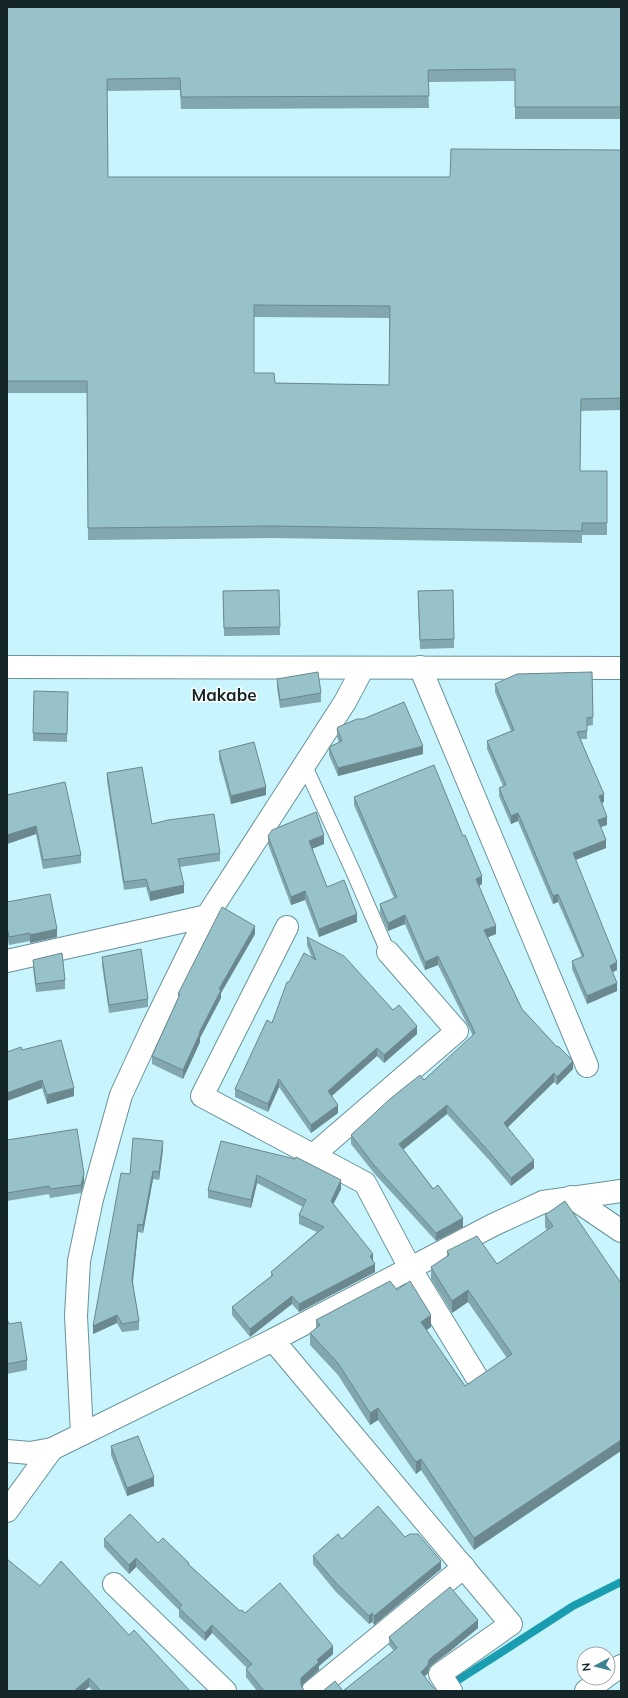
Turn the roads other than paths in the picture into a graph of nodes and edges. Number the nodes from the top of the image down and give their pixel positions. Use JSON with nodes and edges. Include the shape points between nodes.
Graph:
{"nodes":[{"id":1,"x":7,"y":667,"type":"edge"},
{"id":2,"x":420,"y":667,"type":"junction"},
{"id":3,"x":363,"y":668,"type":"junction"},
{"id":4,"x":621,"y":668,"type":"edge"},
{"id":5,"x":304,"y":764,"type":"junction"},
{"id":6,"x":207,"y":916,"type":"junction"},
{"id":7,"x":287,"y":927,"type":"dead end"},
{"id":8,"x":388,"y":952,"type":"joint"},
{"id":9,"x":7,"y":962,"type":"edge"},
{"id":10,"x":587,"y":1066,"type":"dead end"},
{"id":11,"x":312,"y":1156,"type":"junction"},
{"id":12,"x":621,"y":1191,"type":"edge"},
{"id":13,"x":571,"y":1197,"type":"junction"},
{"id":14,"x":621,"y":1231,"type":"edge"},
{"id":15,"x":410,"y":1268,"type":"junction"},
{"id":16,"x":274,"y":1340,"type":"junction"},
{"id":17,"x":476,"y":1376,"type":"dead end"},
{"id":18,"x":82,"y":1434,"type":"junction"},
{"id":19,"x":52,"y":1449,"type":"junction"},
{"id":20,"x":7,"y":1451,"type":"edge"},
{"id":21,"x":7,"y":1511,"type":"edge"},
{"id":22,"x":464,"y":1566,"type":"junction"},
{"id":23,"x":114,"y":1584,"type":"dead end"},
{"id":24,"x":447,"y":1686,"type":"edge"},
{"id":25,"x":226,"y":1691,"type":"edge"},
{"id":26,"x":313,"y":1691,"type":"edge"}],
"edges":[{"from":1,"to":3,"type":"street"},
{"from":2,"to":3,"type":"street"},
{"from":2,"to":4,"type":"street"},
{"from":2,"to":10,"type":"street"},
{"from":3,"to":5,"type":"street","via":[[345,702]]},
{"from":5,"to":6,"type":"street"},
{"from":5,"to":8,"type":"lane"},
{"from":6,"to":9,"type":"street"},
{"from":6,"to":18,"type":"street","via":[[121,1096],[92,1199],[80,1261],[76,1316]]},
{"from":7,"to":11,"type":"street","via":[[202,1096]]},
{"from":8,"to":11,"type":"street","via":[[457,1031]]},
{"from":11,"to":15,"type":"street","via":[[365,1183]]},
{"from":12,"to":13,"type":"street"},
{"from":13,"to":14,"type":"street"},
{"from":13,"to":15,"type":"street","via":[[543,1202]]},
{"from":15,"to":16,"type":"street"},
{"from":15,"to":17,"type":"street"},
{"from":16,"to":18,"type":"street"},
{"from":16,"to":22,"type":"street"},
{"from":18,"to":19,"type":"street"},
{"from":19,"to":20,"type":"street","via":[[30,1453]]},
{"from":19,"to":21,"type":"street"},
{"from":22,"to":24,"type":"street","via":[[511,1624],[440,1674]]},
{"from":22,"to":26,"type":"street"},
{"from":23,"to":25,"type":"street"}]}
